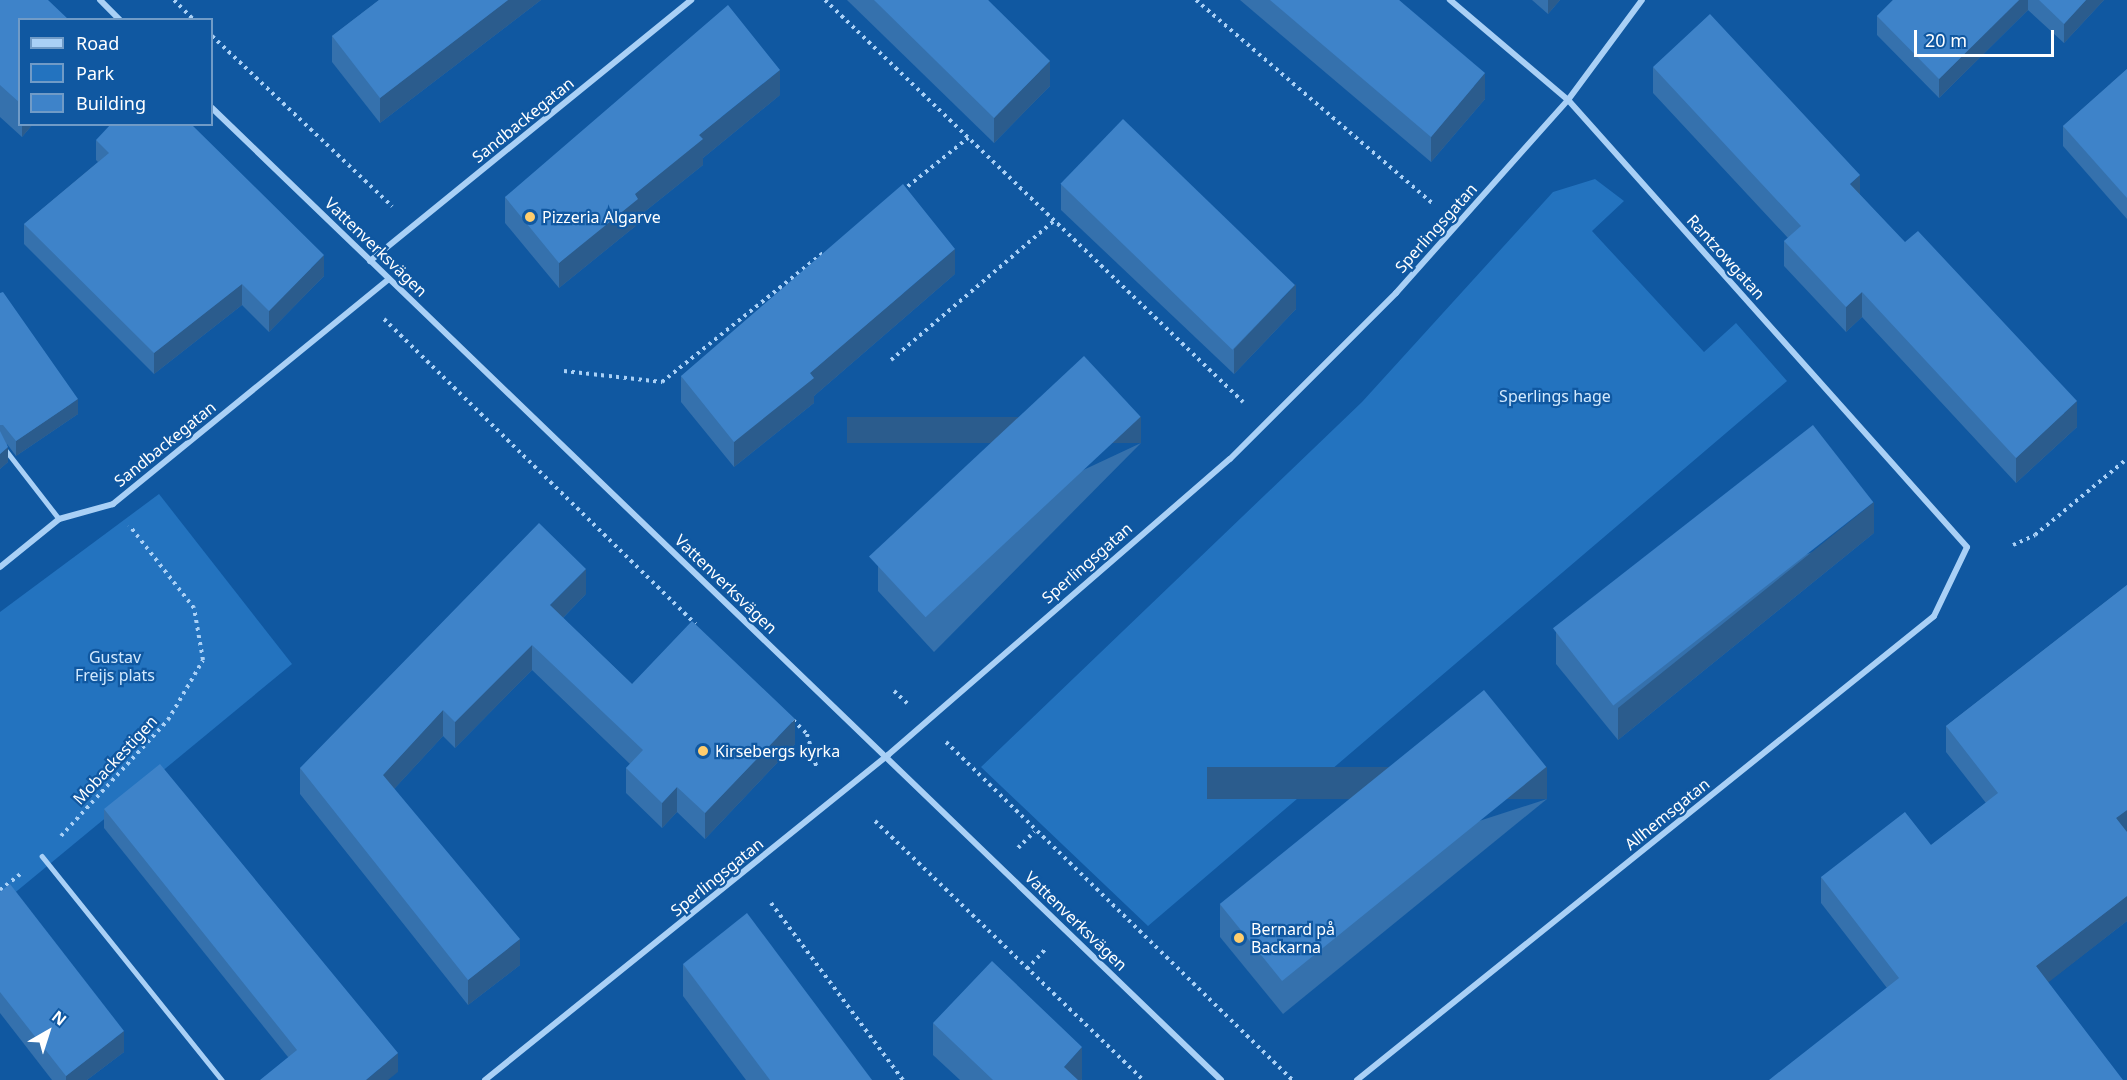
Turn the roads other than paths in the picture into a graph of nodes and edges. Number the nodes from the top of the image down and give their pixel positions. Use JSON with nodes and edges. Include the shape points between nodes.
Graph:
{"nodes":[{"id":1,"x":100,"y":0,"type":"edge"},
{"id":2,"x":692,"y":0,"type":"edge"},
{"id":3,"x":1449,"y":0,"type":"edge"},
{"id":4,"x":1642,"y":0,"type":"edge"},
{"id":5,"x":118,"y":18,"type":"edge"},
{"id":6,"x":1568,"y":100,"type":"junction"},
{"id":7,"x":213,"y":109,"type":"edge"},
{"id":8,"x":370,"y":261,"type":"junction"},
{"id":9,"x":389,"y":279,"type":"junction"},
{"id":10,"x":0,"y":443,"type":"edge"},
{"id":11,"x":59,"y":519,"type":"junction"},
{"id":12,"x":1967,"y":547,"type":"joint"},
{"id":13,"x":0,"y":567,"type":"edge"},
{"id":14,"x":888,"y":755,"type":"junction"},
{"id":15,"x":42,"y":856,"type":"road end"},
{"id":16,"x":222,"y":1080,"type":"edge"},
{"id":17,"x":485,"y":1080,"type":"edge"},
{"id":18,"x":1221,"y":1080,"type":"edge"},
{"id":19,"x":1357,"y":1080,"type":"edge"}],
"edges":[{"from":1,"to":5,"type":"street"},
{"from":2,"to":8,"type":"street","name":"Sandbackegatan"},
{"from":3,"to":6,"type":"street","name":"Rantzowgatan"},
{"from":4,"to":6,"type":"street","name":"Sperlingsgatan"},
{"from":6,"to":12,"type":"street","name":"Rantzowgatan"},
{"from":6,"to":14,"type":"street","name":"Sperlingsgatan","via":[[1396,293],[1230,459]]},
{"from":7,"to":8,"type":"street","name":"Vattenverksvägen"},
{"from":8,"to":9,"type":"street","name":"Vattenverksvägen"},
{"from":9,"to":11,"type":"street","name":"Sandbackegatan","via":[[113,504]]},
{"from":9,"to":14,"type":"street","name":"Vattenverksvägen"},
{"from":10,"to":11,"type":"street"},
{"from":11,"to":13,"type":"street","name":"Sandbackegatan"},
{"from":12,"to":19,"type":"street","name":"Allhemsgatan","via":[[1934,616]]},
{"from":14,"to":17,"type":"street","name":"Sperlingsgatan"},
{"from":14,"to":18,"type":"street","name":"Vattenverksvägen"},
{"from":15,"to":16,"type":"lane"}]}
